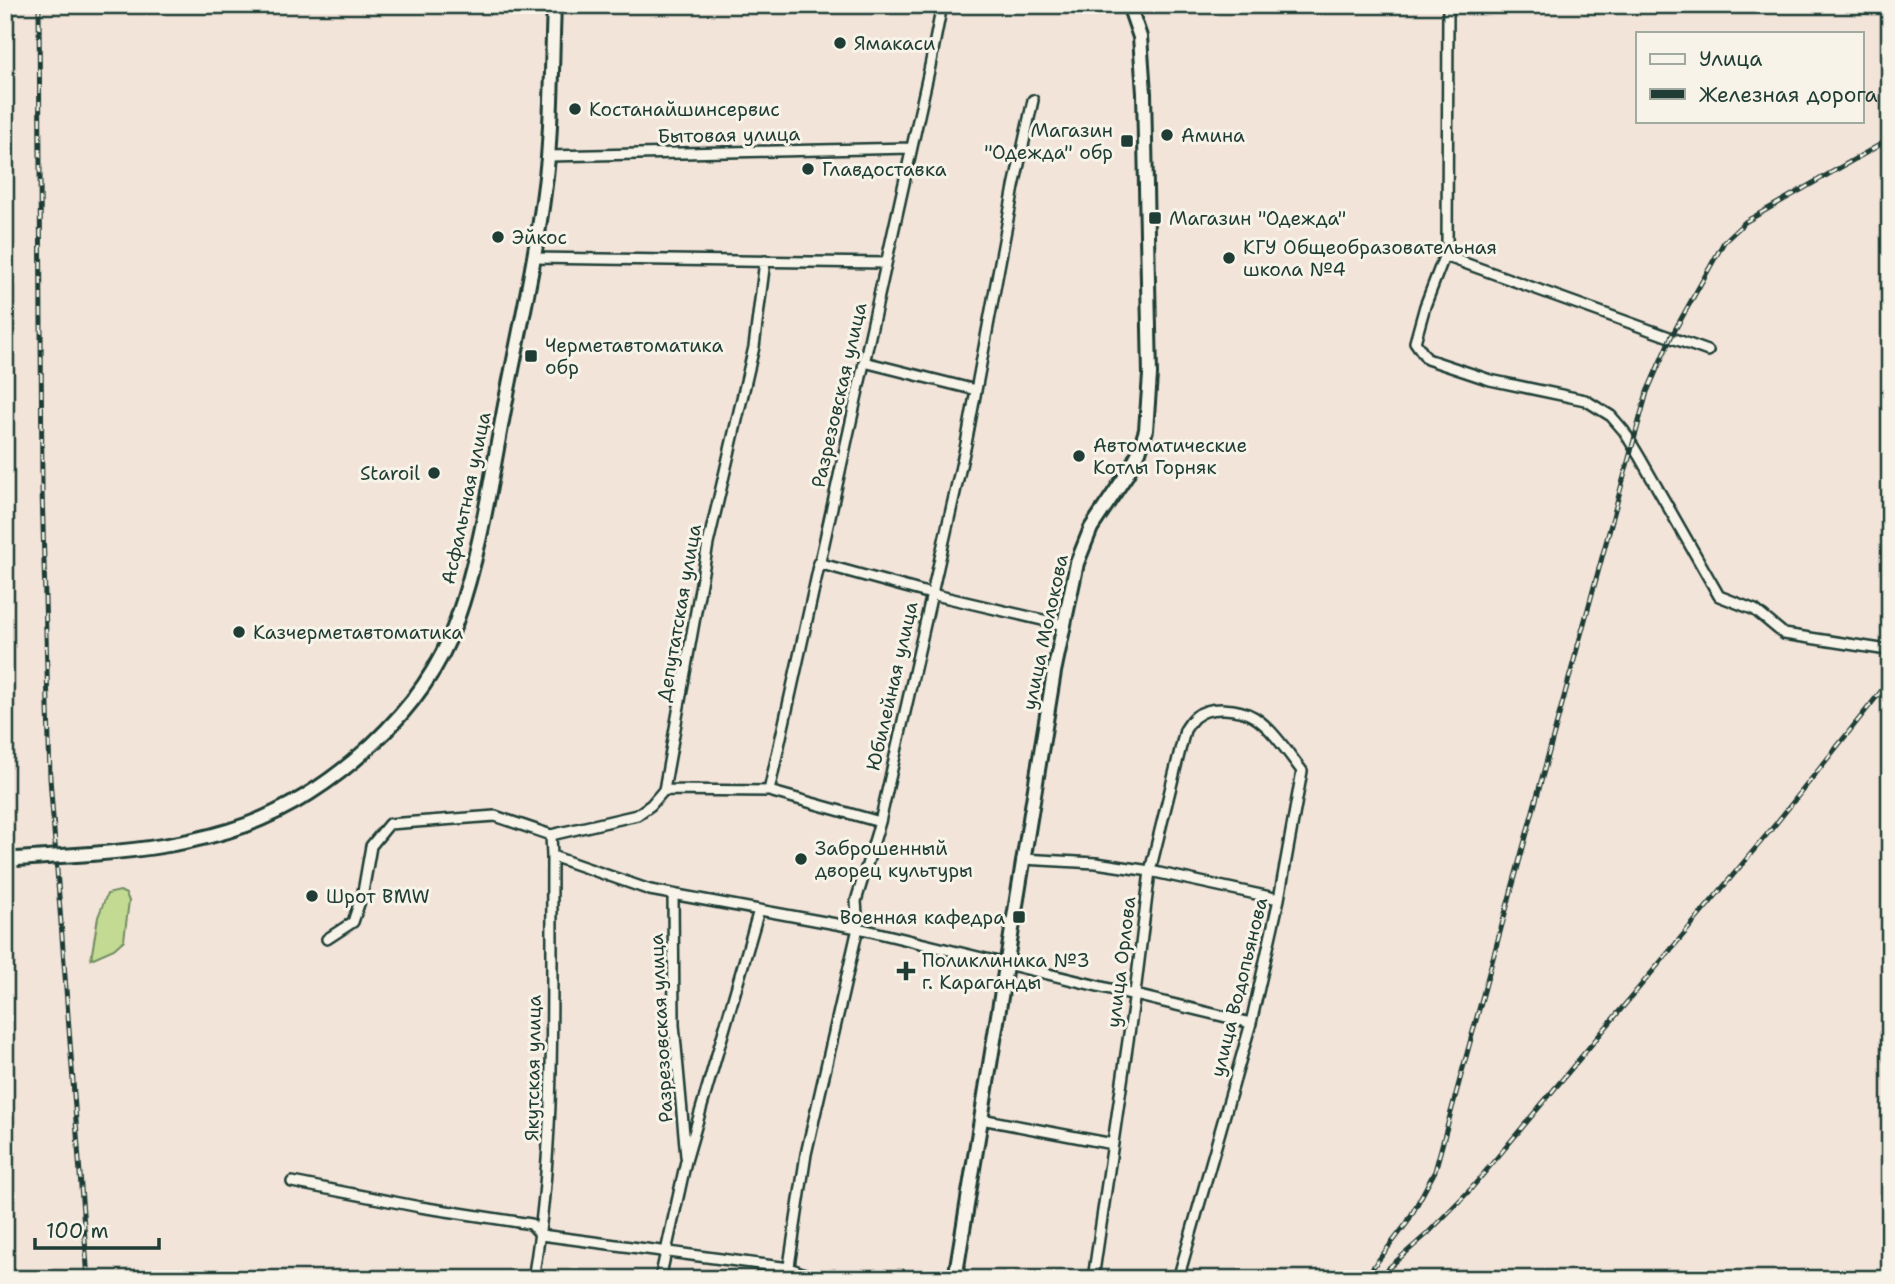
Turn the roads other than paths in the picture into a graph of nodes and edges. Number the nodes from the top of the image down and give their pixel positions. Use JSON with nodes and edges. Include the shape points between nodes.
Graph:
{"nodes":[{"id":1,"x":554,"y":5,"type":"edge"},
{"id":2,"x":942,"y":5,"type":"edge"},
{"id":3,"x":1129,"y":5,"type":"edge"},
{"id":4,"x":1448,"y":5,"type":"edge"},
{"id":5,"x":1033,"y":100,"type":"dead end"},
{"id":6,"x":911,"y":148,"type":"junction"},
{"id":7,"x":548,"y":156,"type":"junction"},
{"id":8,"x":1445,"y":256,"type":"junction"},
{"id":9,"x":533,"y":258,"type":"junction"},
{"id":10,"x":765,"y":261,"type":"junction"},
{"id":11,"x":886,"y":263,"type":"junction"},
{"id":12,"x":1708,"y":351,"type":"dead end"},
{"id":13,"x":864,"y":362,"type":"junction"},
{"id":14,"x":976,"y":390,"type":"junction"},
{"id":15,"x":818,"y":564,"type":"junction"},
{"id":16,"x":930,"y":594,"type":"junction"},
{"id":17,"x":1064,"y":625,"type":"junction"},
{"id":18,"x":1881,"y":649,"type":"dead end"},
{"id":19,"x":1254,"y":717,"type":"joint"},
{"id":20,"x":664,"y":790,"type":"junction"},
{"id":21,"x":769,"y":792,"type":"junction"},
{"id":22,"x":880,"y":822,"type":"junction"},
{"id":23,"x":551,"y":835,"type":"junction"},
{"id":24,"x":552,"y":856,"type":"junction"},
{"id":25,"x":11,"y":859,"type":"edge"},
{"id":26,"x":1022,"y":859,"type":"junction"},
{"id":27,"x":1150,"y":871,"type":"junction"},
{"id":28,"x":673,"y":894,"type":"junction"},
{"id":29,"x":1279,"y":899,"type":"junction"},
{"id":30,"x":759,"y":910,"type":"junction"},
{"id":31,"x":858,"y":928,"type":"junction"},
{"id":32,"x":327,"y":939,"type":"dead end"},
{"id":33,"x":1005,"y":964,"type":"junction"},
{"id":34,"x":1135,"y":993,"type":"junction"},
{"id":35,"x":1251,"y":1023,"type":"junction"},
{"id":36,"x":981,"y":1119,"type":"junction"},
{"id":37,"x":1113,"y":1144,"type":"junction"},
{"id":38,"x":686,"y":1161,"type":"junction"},
{"id":39,"x":292,"y":1182,"type":"dead end"},
{"id":40,"x":541,"y":1235,"type":"junction"},
{"id":41,"x":665,"y":1250,"type":"junction"},
{"id":42,"x":789,"y":1268,"type":"junction"},
{"id":43,"x":533,"y":1279,"type":"edge"},
{"id":44,"x":660,"y":1279,"type":"edge"},
{"id":45,"x":787,"y":1279,"type":"edge"},
{"id":46,"x":818,"y":1279,"type":"edge"},
{"id":47,"x":955,"y":1279,"type":"edge"},
{"id":48,"x":1093,"y":1279,"type":"edge"},
{"id":49,"x":1178,"y":1279,"type":"edge"}],
"edges":[{"from":1,"to":7,"type":"street","name":"Асфальтная улица"},
{"from":2,"to":6,"type":"street","name":"Разрезовская улица"},
{"from":3,"to":17,"type":"street","name":"улица Молокова","via":[[1140,37],[1144,93],[1150,402],[1139,452],[1091,528],[1077,563]]},
{"from":4,"to":8,"type":"street"},
{"from":5,"to":14,"type":"street","name":"Юбилейная улица"},
{"from":6,"to":7,"type":"street","name":"Бытовая улица"},
{"from":6,"to":11,"type":"street","name":"Разрезовская улица"},
{"from":7,"to":9,"type":"street","name":"Асфальтная улица"},
{"from":8,"to":12,"type":"street"},
{"from":8,"to":18,"type":"street","via":[[1415,342],[1427,359],[1490,380],[1585,400],[1611,416],[1719,596],[1755,610],[1784,634]]},
{"from":9,"to":10,"type":"street"},
{"from":9,"to":25,"type":"street","name":"Асфальтная улица","bridge":true,"via":[[475,562],[455,625],[418,693],[374,743],[312,792],[248,824],[182,843],[131,851]]},
{"from":10,"to":11,"type":"street"},
{"from":10,"to":20,"type":"street","name":"Депутатская улица","via":[[754,348],[708,544]]},
{"from":11,"to":13,"type":"street","name":"Разрезовская улица"},
{"from":13,"to":14,"type":"street"},
{"from":13,"to":15,"type":"street","name":"Разрезовская улица"},
{"from":14,"to":16,"type":"street","name":"Юбилейная улица"},
{"from":15,"to":16,"type":"street"},
{"from":15,"to":21,"type":"street","name":"Разрезовская улица"},
{"from":16,"to":17,"type":"street"},
{"from":16,"to":22,"type":"street","name":"Юбилейная улица"},
{"from":17,"to":26,"type":"street","name":"улица Молокова"},
{"from":19,"to":27,"type":"street","name":"улица Орлова","via":[[1214,709],[1196,716],[1185,730]]},
{"from":19,"to":29,"type":"street","name":"улица Водопьянова","via":[[1302,771]]},
{"from":20,"to":21,"type":"street"},
{"from":20,"to":23,"type":"street","via":[[637,815]]},
{"from":21,"to":22,"type":"street"},
{"from":22,"to":31,"type":"street","name":"Юбилейная улица","via":[[856,901]]},
{"from":23,"to":24,"type":"street","name":"Якутская улица"},
{"from":23,"to":32,"type":"street","via":[[495,816],[389,824],[371,846],[353,922]]},
{"from":24,"to":28,"type":"street"},
{"from":24,"to":40,"type":"street","name":"Якутская улица","via":[[550,1147]]},
{"from":26,"to":27,"type":"street"},
{"from":26,"to":33,"type":"street","name":"улица Молокова"},
{"from":27,"to":29,"type":"street"},
{"from":27,"to":34,"type":"street","name":"улица Орлова"},
{"from":28,"to":30,"type":"street"},
{"from":28,"to":38,"type":"street","name":"Разрезовская улица","via":[[674,1025]]},
{"from":29,"to":35,"type":"street","name":"улица Водопьянова"},
{"from":30,"to":31,"type":"street"},
{"from":30,"to":38,"type":"street","name":"Разрезовская улица"},
{"from":31,"to":33,"type":"street"},
{"from":31,"to":42,"type":"street","name":"Юбилейная улица","via":[[806,1154]]},
{"from":33,"to":34,"type":"street"},
{"from":33,"to":36,"type":"street","name":"улица Молокова"},
{"from":34,"to":35,"type":"street"},
{"from":34,"to":37,"type":"street","name":"улица Орлова"},
{"from":35,"to":49,"type":"street","name":"улица Водопьянова"},
{"from":36,"to":37,"type":"street"},
{"from":36,"to":47,"type":"street","name":"улица Молокова"},
{"from":37,"to":48,"type":"street","name":"улица Орлова"},
{"from":38,"to":41,"type":"street","name":"Разрезовская улица"},
{"from":39,"to":40,"type":"street","via":[[531,1224]]},
{"from":40,"to":41,"type":"street"},
{"from":40,"to":43,"type":"street","name":"Якутская улица"},
{"from":41,"to":42,"type":"street"},
{"from":41,"to":44,"type":"street","name":"Разрезовская улица"},
{"from":42,"to":45,"type":"street","name":"Юбилейная улица"},
{"from":42,"to":46,"type":"street"}]}
